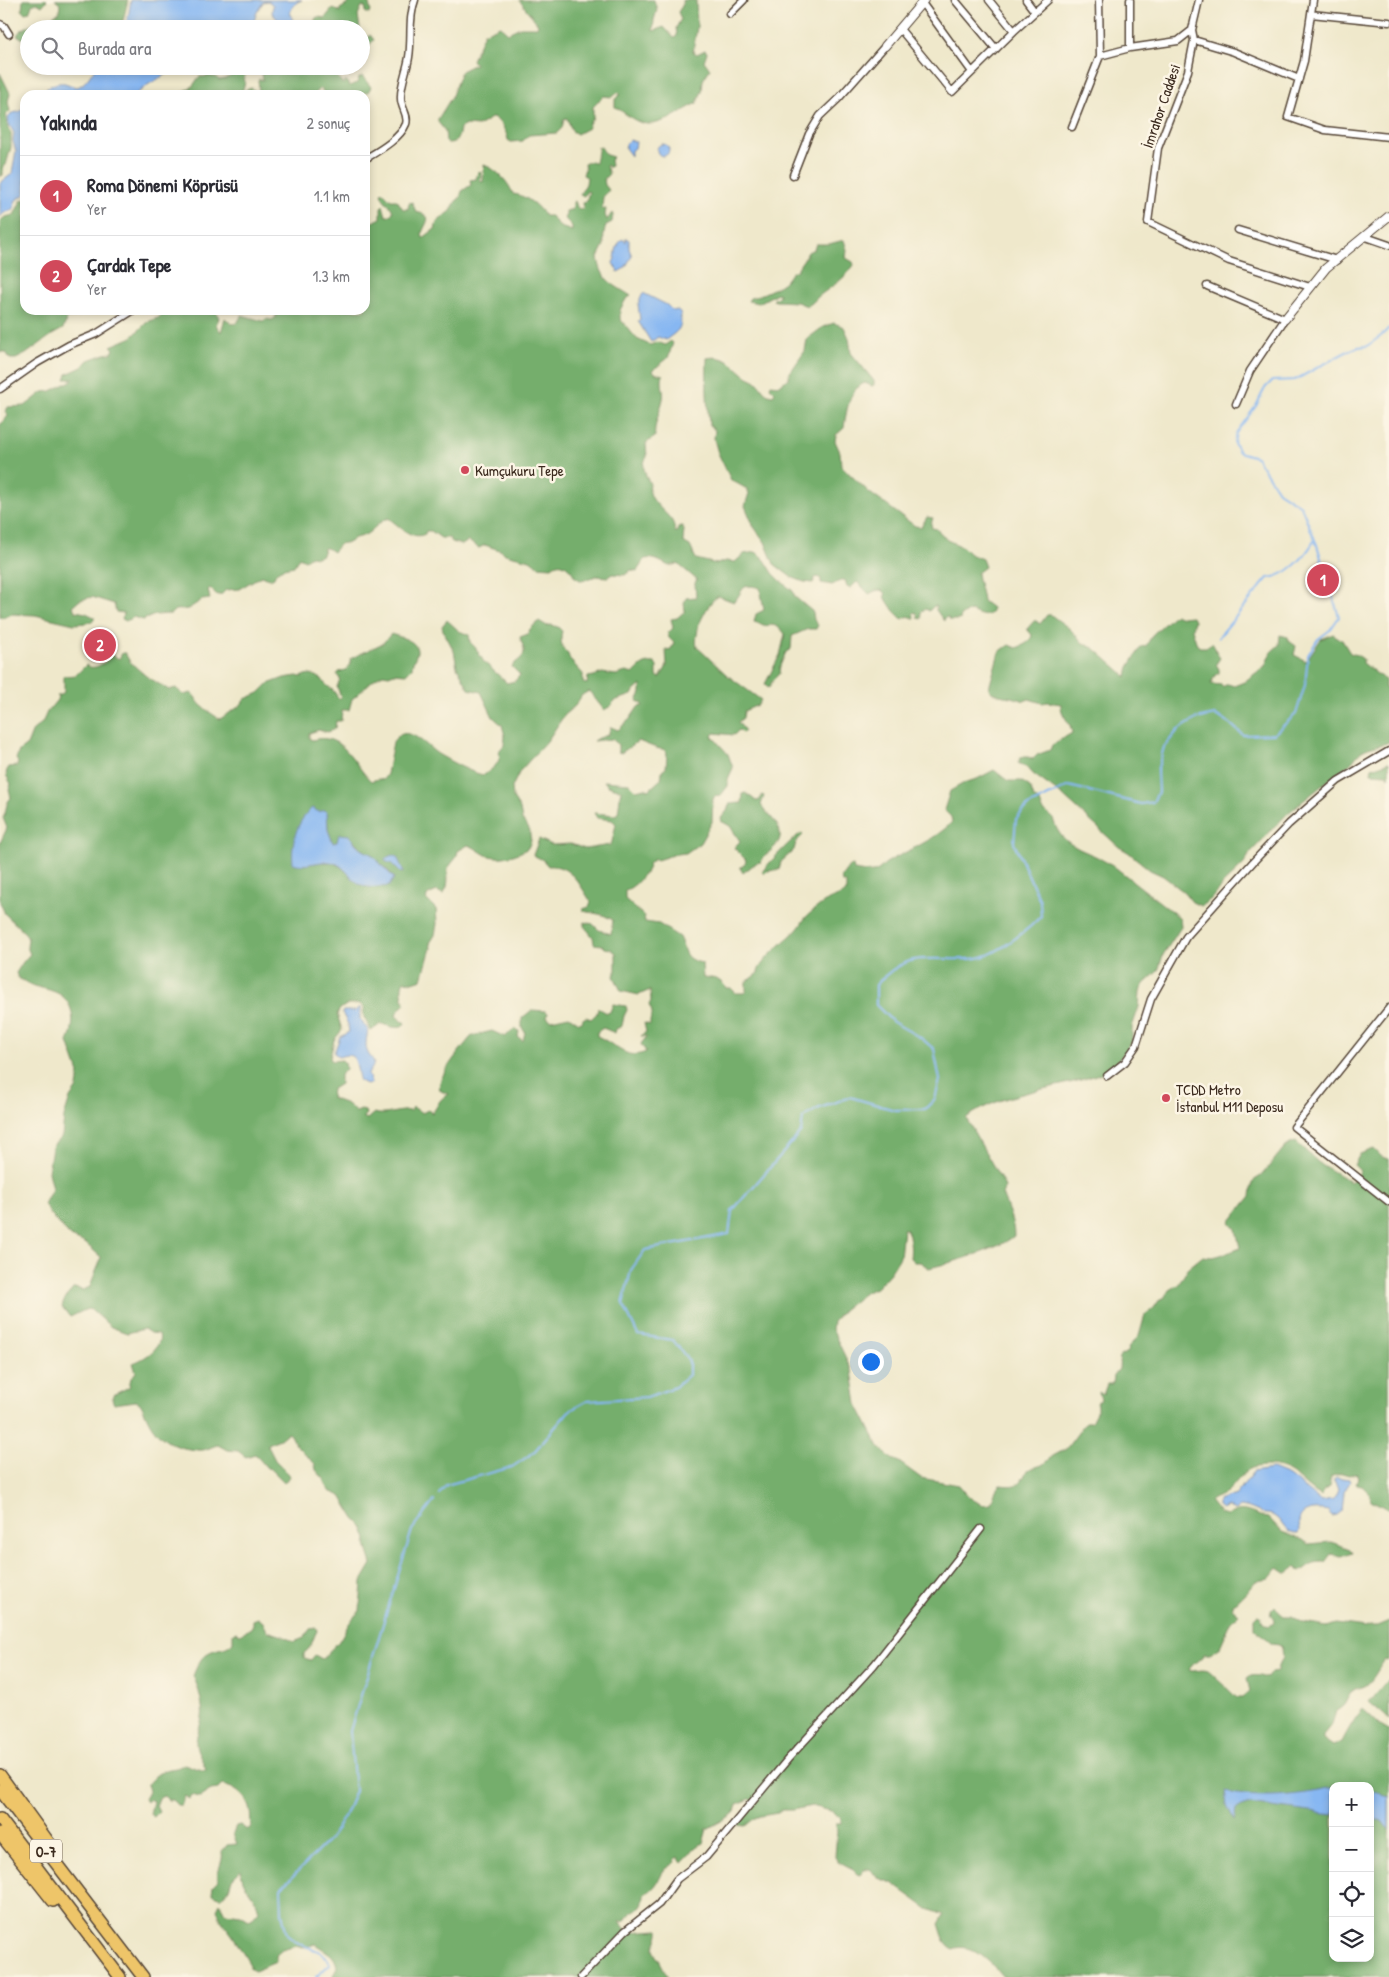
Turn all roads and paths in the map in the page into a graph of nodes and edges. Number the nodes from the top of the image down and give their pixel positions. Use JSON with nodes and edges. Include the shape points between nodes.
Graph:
{"nodes":[{"id":1,"x":415,"y":0,"type":"edge"},
{"id":2,"x":744,"y":0,"type":"edge"},
{"id":3,"x":955,"y":0,"type":"edge"},
{"id":4,"x":989,"y":0,"type":"edge"},
{"id":5,"x":1026,"y":0,"type":"edge"},
{"id":6,"x":1048,"y":0,"type":"edge"},
{"id":7,"x":1099,"y":0,"type":"edge"},
{"id":8,"x":1130,"y":0,"type":"edge"},
{"id":9,"x":1199,"y":0,"type":"edge"},
{"id":10,"x":1313,"y":0,"type":"edge"},
{"id":11,"x":923,"y":2,"type":"edge"},
{"id":12,"x":1035,"y":12,"type":"junction"},
{"id":13,"x":730,"y":14,"type":"dead end"},
{"id":14,"x":1311,"y":14,"type":"junction"},
{"id":15,"x":1389,"y":22,"type":"edge"},
{"id":16,"x":0,"y":24,"type":"edge"},
{"id":17,"x":900,"y":29,"type":"junction"},
{"id":18,"x":1192,"y":30,"type":"junction"},
{"id":19,"x":1014,"y":31,"type":"junction"},
{"id":20,"x":9,"y":34,"type":"dead end"},
{"id":21,"x":1194,"y":40,"type":"junction"},
{"id":22,"x":885,"y":46,"type":"joint"},
{"id":23,"x":1130,"y":48,"type":"junction"},
{"id":24,"x":996,"y":49,"type":"junction"},
{"id":25,"x":1100,"y":56,"type":"junction"},
{"id":26,"x":972,"y":72,"type":"junction"},
{"id":27,"x":1299,"y":79,"type":"junction"},
{"id":28,"x":1072,"y":127,"type":"dead end"},
{"id":29,"x":1389,"y":137,"type":"edge"},
{"id":30,"x":370,"y":155,"type":"edge"},
{"id":31,"x":793,"y":175,"type":"dead end"},
{"id":32,"x":1389,"y":216,"type":"edge"},
{"id":33,"x":1238,"y":230,"type":"dead end"},
{"id":34,"x":1366,"y":237,"type":"junction"},
{"id":35,"x":1389,"y":245,"type":"edge"},
{"id":36,"x":1337,"y":260,"type":"junction"},
{"id":37,"x":1207,"y":286,"type":"dead end"},
{"id":38,"x":1310,"y":287,"type":"junction"},
{"id":39,"x":126,"y":315,"type":"edge"},
{"id":40,"x":1285,"y":319,"type":"junction"},
{"id":41,"x":0,"y":389,"type":"edge"},
{"id":42,"x":1236,"y":404,"type":"dead end"},
{"id":43,"x":1389,"y":751,"type":"edge"},
{"id":44,"x":1389,"y":1008,"type":"edge"},
{"id":45,"x":1107,"y":1076,"type":"dead end"},
{"id":46,"x":1389,"y":1202,"type":"edge"},
{"id":47,"x":981,"y":1530,"type":"dead end"},
{"id":48,"x":0,"y":1775,"type":"edge"},
{"id":49,"x":0,"y":1790,"type":"edge"},
{"id":50,"x":0,"y":1819,"type":"edge"},
{"id":51,"x":0,"y":1834,"type":"edge"},
{"id":52,"x":92,"y":1911,"type":"junction"},
{"id":53,"x":87,"y":1933,"type":"junction"},
{"id":54,"x":120,"y":1977,"type":"edge"},
{"id":55,"x":143,"y":1977,"type":"edge"},
{"id":56,"x":581,"y":1977,"type":"edge"}],
"edges":[{"from":1,"to":30,"type":"street","via":[[409,57],[401,92],[407,121],[396,137]]},
{"from":2,"to":13,"type":"street"},
{"from":3,"to":24,"type":"street"},
{"from":4,"to":19,"type":"street"},
{"from":5,"to":12,"type":"street"},
{"from":6,"to":12,"type":"street"},
{"from":7,"to":25,"type":"street"},
{"from":8,"to":23,"type":"street"},
{"from":9,"to":18,"type":"street","name":"İmrahor Caddesi"},
{"from":10,"to":14,"type":"street"},
{"from":11,"to":17,"type":"street"},
{"from":11,"to":26,"type":"street"},
{"from":12,"to":19,"type":"street"},
{"from":14,"to":15,"type":"street"},
{"from":14,"to":27,"type":"street"},
{"from":16,"to":20,"type":"street"},
{"from":17,"to":22,"type":"street"},
{"from":17,"to":26,"type":"street","via":[[952,92]]},
{"from":18,"to":21,"type":"street","name":"İmrahor Caddesi"},
{"from":18,"to":23,"type":"street","via":[[1178,40]]},
{"from":19,"to":24,"type":"street"},
{"from":21,"to":27,"type":"street","via":[[1234,52]]},
{"from":21,"to":38,"type":"street","name":"İmrahor Caddesi","via":[[1188,71],[1158,148],[1148,222],[1229,261]]},
{"from":22,"to":31,"type":"street","via":[[820,116],[809,134]]},
{"from":23,"to":25,"type":"street"},
{"from":24,"to":26,"type":"street"},
{"from":25,"to":28,"type":"street"},
{"from":27,"to":29,"type":"street","via":[[1288,117],[1325,130]]},
{"from":32,"to":34,"type":"street"},
{"from":33,"to":36,"type":"street"},
{"from":34,"to":35,"type":"street"},
{"from":34,"to":36,"type":"street"},
{"from":36,"to":38,"type":"street"},
{"from":37,"to":40,"type":"street"},
{"from":38,"to":40,"type":"street"},
{"from":39,"to":41,"type":"street","via":[[96,334],[51,354]]},
{"from":40,"to":42,"type":"street","via":[[1250,371]]},
{"from":43,"to":45,"type":"street","via":[[1338,781],[1289,824],[1191,931],[1151,999],[1136,1046],[1125,1062]]},
{"from":44,"to":46,"type":"street","via":[[1294,1127]]},
{"from":47,"to":56,"type":"street","via":[[874,1665],[788,1759],[706,1857],[677,1879],[659,1904],[624,1931]]},
{"from":48,"to":52,"type":"highway","via":[[41,1831]]},
{"from":49,"to":52,"type":"highway","number":"O-7"},
{"from":50,"to":53,"type":"highway","number":"O-7"},
{"from":51,"to":53,"type":"highway","via":[[65,1914]]},
{"from":52,"to":55,"type":"highway","number":"O-7"},
{"from":53,"to":54,"type":"highway","number":"O-7"}]}
